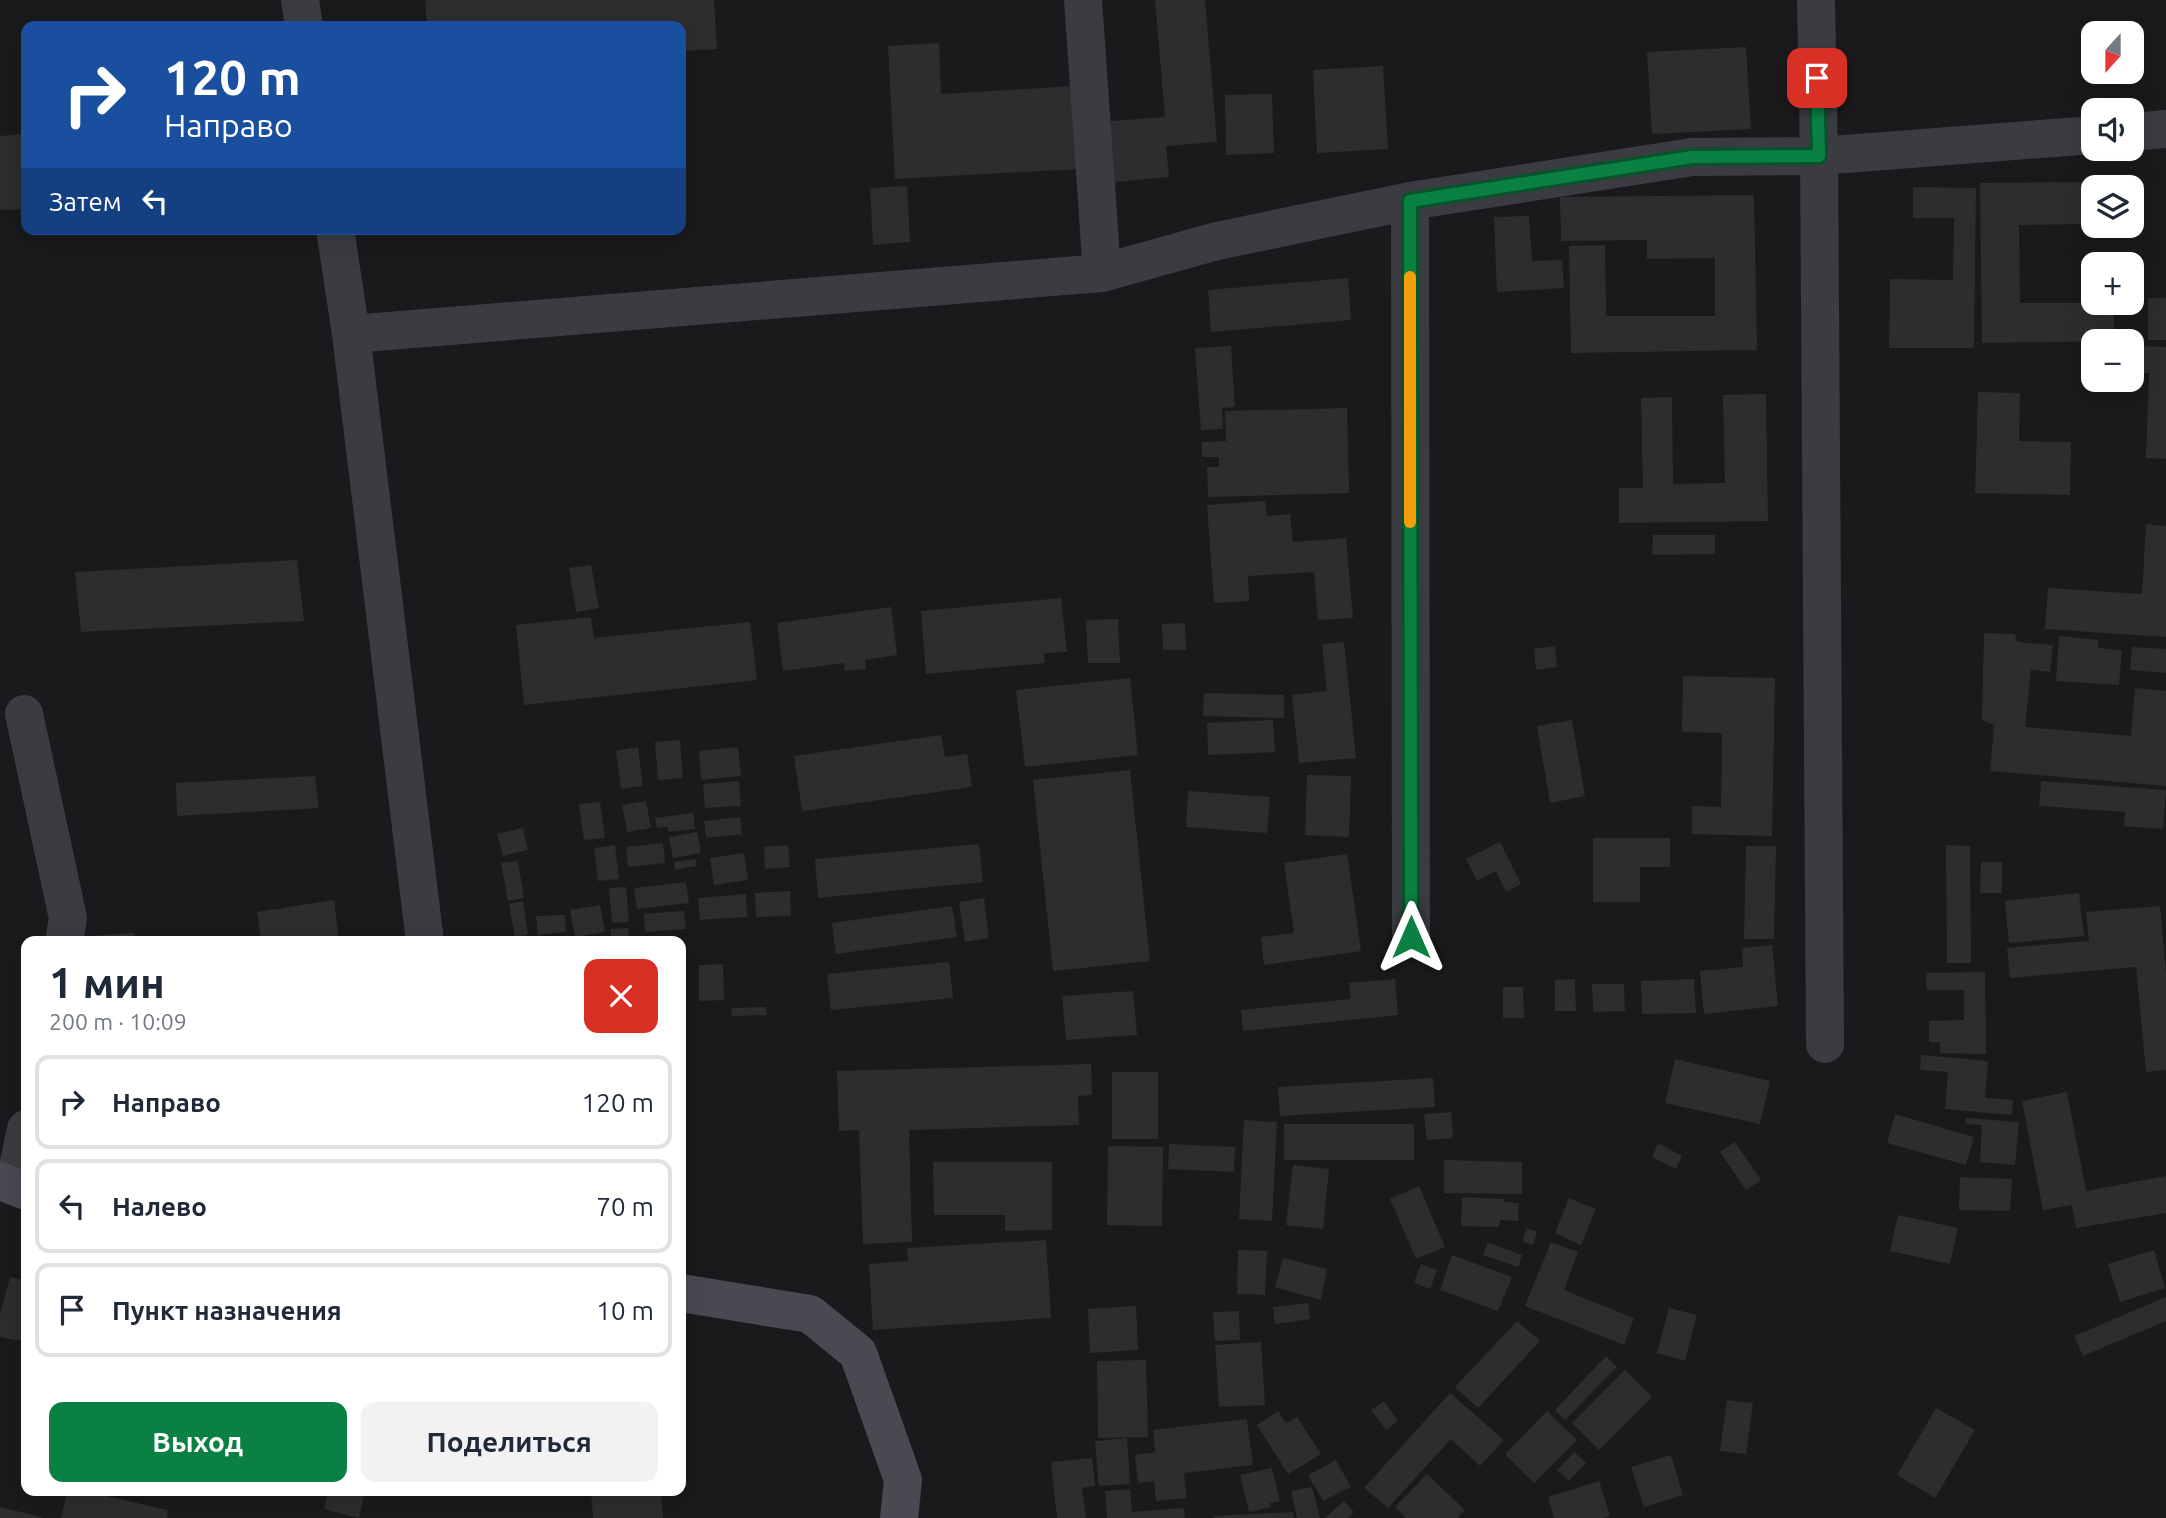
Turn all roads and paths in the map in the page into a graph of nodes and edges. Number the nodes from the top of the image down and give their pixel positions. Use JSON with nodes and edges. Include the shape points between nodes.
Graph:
{"nodes":[{"id":1,"x":300,"y":0,"type":"edge"},
{"id":2,"x":1083,"y":0,"type":"edge"},
{"id":3,"x":1816,"y":0,"type":"edge"},
{"id":4,"x":303,"y":21,"type":"edge"},
{"id":5,"x":2166,"y":129,"type":"edge"},
{"id":6,"x":2144,"y":131,"type":"edge"},
{"id":7,"x":2081,"y":136,"type":"edge"},
{"id":8,"x":1819,"y":156,"type":"junction"},
{"id":9,"x":1410,"y":201,"type":"junction"},
{"id":10,"x":336,"y":235,"type":"edge"},
{"id":11,"x":1102,"y":273,"type":"junction"},
{"id":12,"x":351,"y":334,"type":"junction"},
{"id":13,"x":24,"y":714,"type":"dead end"},
{"id":14,"x":65,"y":936,"type":"edge"},
{"id":15,"x":424,"y":936,"type":"edge"},
{"id":16,"x":1411,"y":937,"type":"dead end"},
{"id":17,"x":1825,"y":1044,"type":"dead end"},
{"id":18,"x":21,"y":1151,"type":"edge"},
{"id":19,"x":13,"y":1186,"type":"edge"},
{"id":20,"x":686,"y":1294,"type":"edge"},
{"id":21,"x":899,"y":1518,"type":"edge"}],
"edges":[{"from":1,"to":4,"type":"street"},
{"from":2,"to":11,"type":"street"},
{"from":3,"to":8,"type":"street"},
{"from":5,"to":6,"type":"street"},
{"from":7,"to":8,"type":"street"},
{"from":8,"to":9,"type":"street","via":[[1692,157]]},
{"from":8,"to":17,"type":"street"},
{"from":9,"to":11,"type":"street","via":[[1217,241]]},
{"from":9,"to":16,"type":"street"},
{"from":10,"to":12,"type":"street"},
{"from":11,"to":12,"type":"street"},
{"from":12,"to":15,"type":"street"},
{"from":13,"to":14,"type":"street","via":[[68,918]]},
{"from":18,"to":19,"type":"street"},
{"from":20,"to":21,"type":"main road","via":[[810,1314],[858,1353],[903,1480]]}]}
